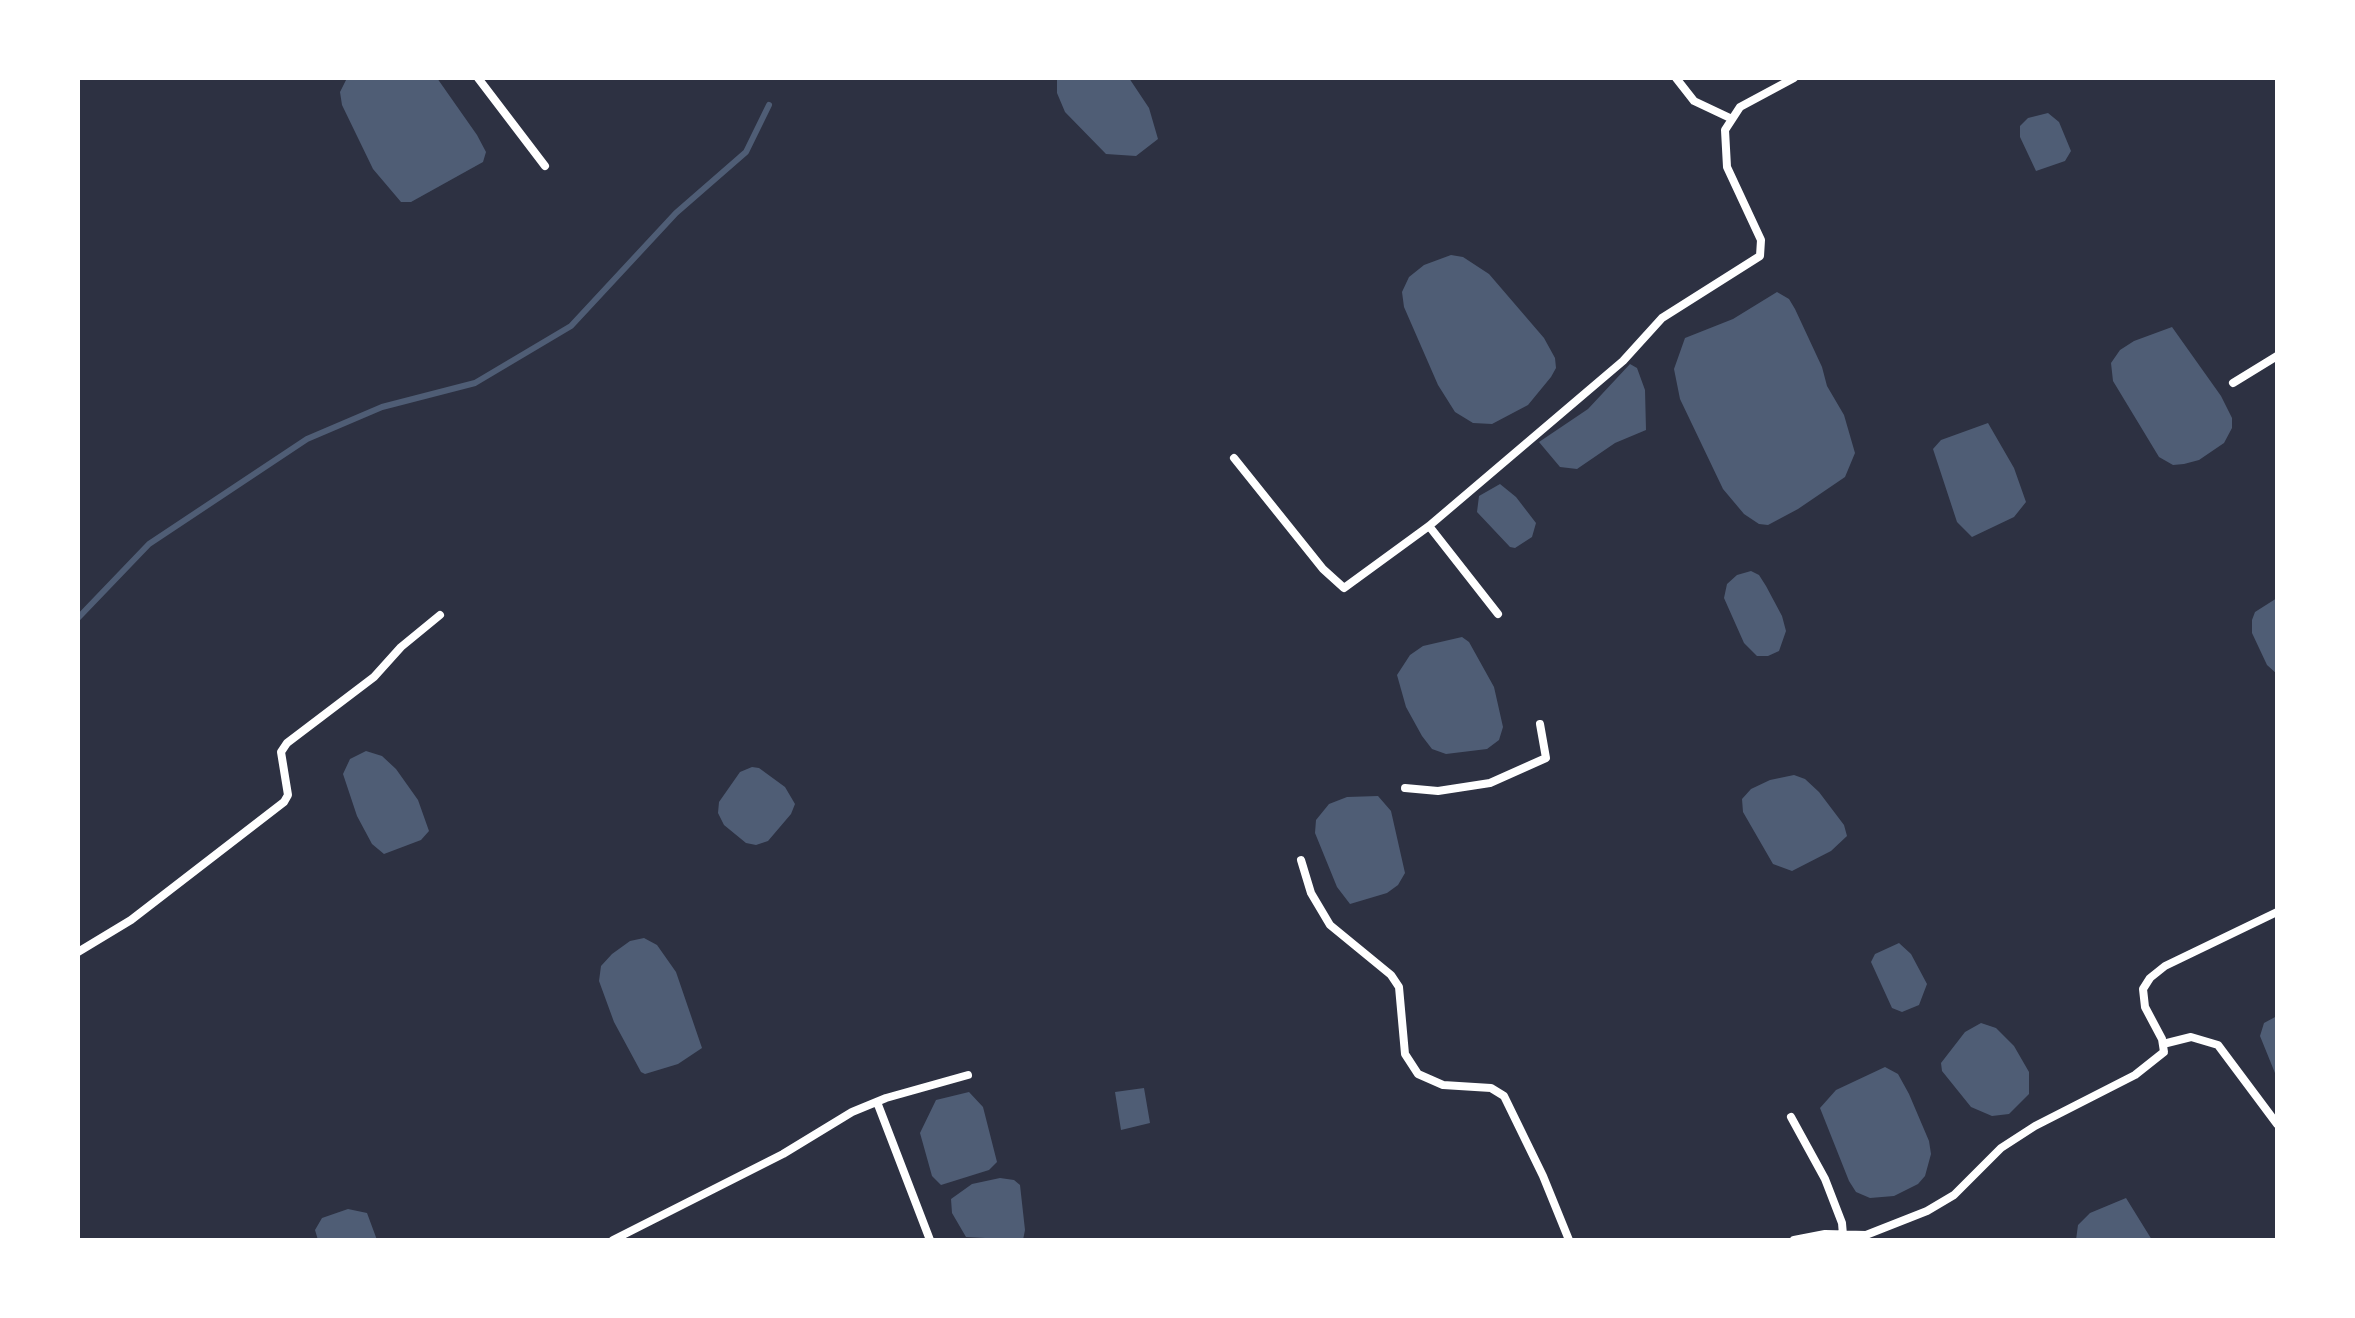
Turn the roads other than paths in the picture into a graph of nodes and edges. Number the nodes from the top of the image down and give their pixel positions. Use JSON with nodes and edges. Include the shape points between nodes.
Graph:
{"nodes":[{"id":1,"x":478,"y":78,"type":"edge"},
{"id":2,"x":1676,"y":78,"type":"edge"},
{"id":3,"x":1794,"y":78,"type":"edge"},
{"id":4,"x":1730,"y":118,"type":"junction"},
{"id":5,"x":545,"y":166,"type":"dead end"},
{"id":6,"x":2277,"y":356,"type":"edge"},
{"id":7,"x":2233,"y":383,"type":"dead end"},
{"id":8,"x":1234,"y":458,"type":"dead end"},
{"id":9,"x":1429,"y":526,"type":"junction"},
{"id":10,"x":1498,"y":614,"type":"dead end"},
{"id":11,"x":440,"y":615,"type":"dead end"},
{"id":12,"x":1540,"y":724,"type":"dead end"},
{"id":13,"x":1405,"y":788,"type":"dead end"},
{"id":14,"x":1301,"y":860,"type":"dead end"},
{"id":15,"x":2277,"y":912,"type":"edge"},
{"id":16,"x":78,"y":952,"type":"edge"},
{"id":17,"x":2163,"y":1044,"type":"junction"},
{"id":18,"x":968,"y":1075,"type":"dead end"},
{"id":19,"x":877,"y":1102,"type":"junction"},
{"id":20,"x":1791,"y":1117,"type":"dead end"},
{"id":21,"x":2277,"y":1124,"type":"edge"},
{"id":22,"x":1843,"y":1235,"type":"junction"},
{"id":23,"x":1821,"y":1238,"type":"edge"},
{"id":24,"x":613,"y":1240,"type":"edge"},
{"id":25,"x":930,"y":1240,"type":"edge"},
{"id":26,"x":1569,"y":1240,"type":"edge"},
{"id":27,"x":1794,"y":1240,"type":"edge"}],
"edges":[{"from":1,"to":5,"type":"street"},
{"from":2,"to":4,"type":"street","via":[[1694,101]]},
{"from":3,"to":4,"type":"street","via":[[1740,107]]},
{"from":4,"to":9,"type":"street","via":[[1724,147],[1727,167],[1761,240],[1760,256],[1662,318],[1623,361]]},
{"from":6,"to":7,"type":"street"},
{"from":8,"to":9,"type":"street","via":[[1344,588]]},
{"from":9,"to":10,"type":"street"},
{"from":11,"to":16,"type":"street","via":[[374,677],[287,743],[281,752],[288,795],[284,802],[131,920]]},
{"from":12,"to":13,"type":"street","via":[[1546,758],[1490,783],[1438,791]]},
{"from":14,"to":26,"type":"street","via":[[1311,893],[1330,925],[1399,987],[1410,1065],[1430,1081],[1491,1088],[1504,1096]]},
{"from":15,"to":17,"type":"street","via":[[2174,961],[2150,978],[2143,989],[2145,1007]]},
{"from":17,"to":21,"type":"street","via":[[2191,1037],[2218,1045]]},
{"from":17,"to":22,"type":"street","via":[[2164,1052],[2135,1075],[2001,1148],[1936,1206],[1886,1229]]},
{"from":18,"to":19,"type":"street"},
{"from":19,"to":24,"type":"street"},
{"from":19,"to":25,"type":"street"},
{"from":20,"to":22,"type":"street","via":[[1825,1179]]},
{"from":22,"to":23,"type":"street"},
{"from":23,"to":27,"type":"street"}]}
